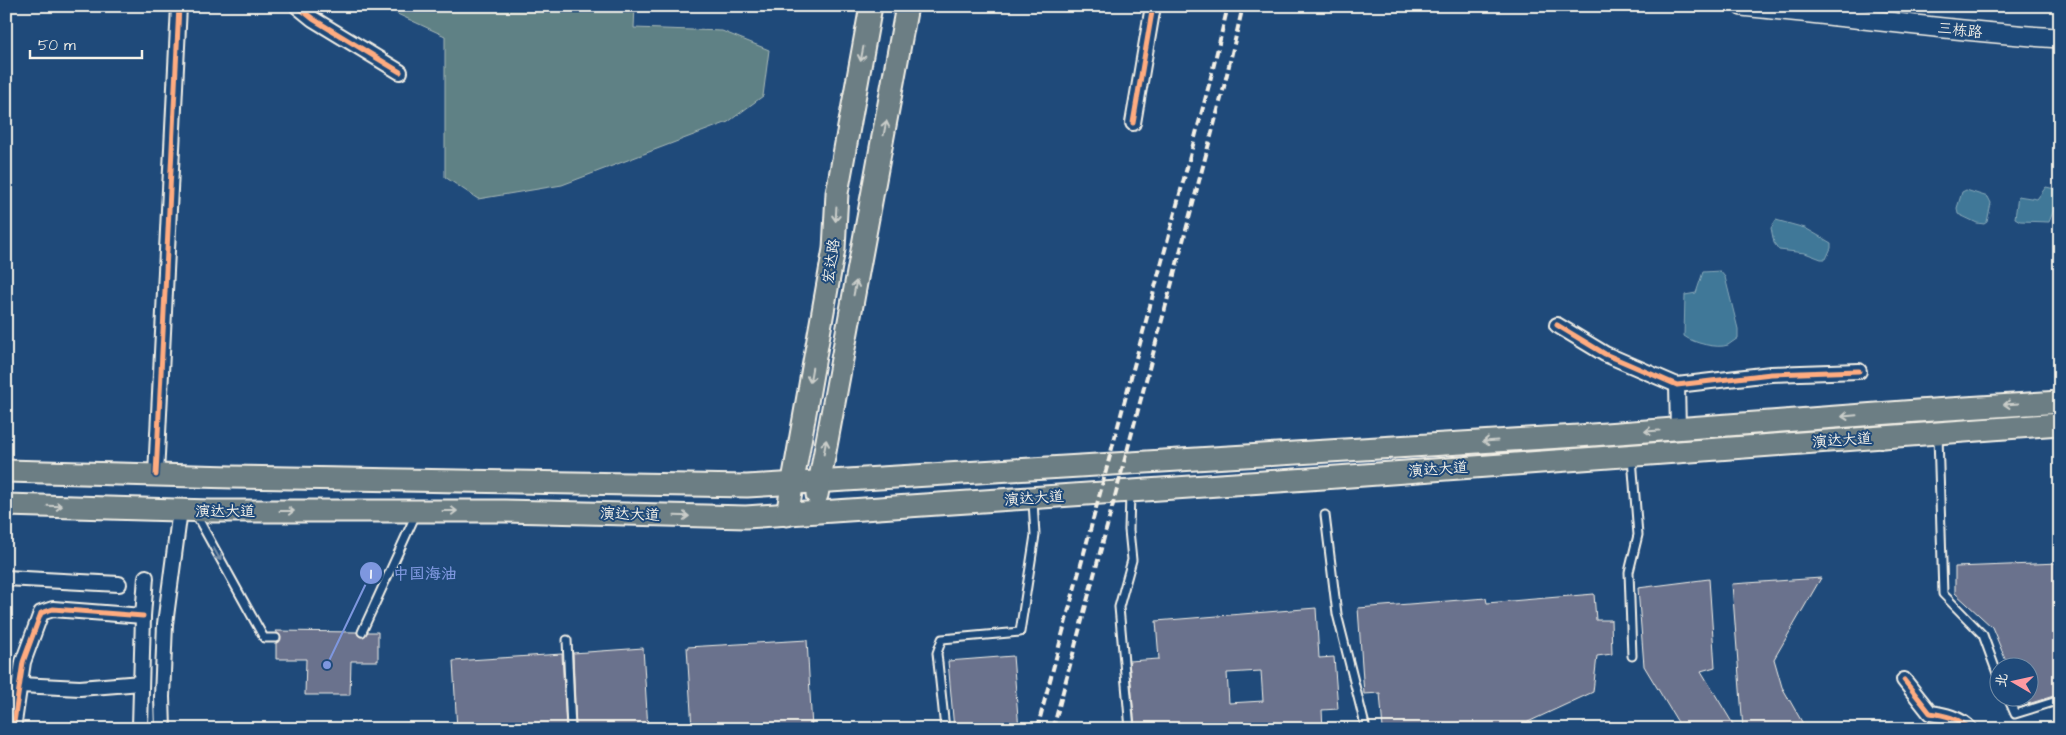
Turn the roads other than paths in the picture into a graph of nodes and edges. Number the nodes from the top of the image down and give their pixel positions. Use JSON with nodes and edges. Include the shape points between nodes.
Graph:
{"nodes":[{"id":1,"x":179,"y":6,"type":"edge"},
{"id":2,"x":297,"y":6,"type":"edge"},
{"id":3,"x":871,"y":6,"type":"edge"},
{"id":4,"x":907,"y":6,"type":"edge"},
{"id":5,"x":1153,"y":6,"type":"edge"},
{"id":6,"x":1742,"y":6,"type":"edge"},
{"id":7,"x":2060,"y":38,"type":"edge"},
{"id":8,"x":400,"y":72,"type":"dead end"},
{"id":9,"x":1133,"y":123,"type":"dead end"},
{"id":10,"x":1557,"y":325,"type":"dead end"},
{"id":11,"x":1860,"y":371,"type":"dead end"},
{"id":12,"x":1677,"y":385,"type":"junction"},
{"id":13,"x":2060,"y":402,"type":"edge"},
{"id":14,"x":2060,"y":424,"type":"edge"},
{"id":15,"x":1678,"y":429,"type":"junction"},
{"id":16,"x":1938,"y":433,"type":"junction"},
{"id":17,"x":1632,"y":455,"type":"junction"},
{"id":18,"x":6,"y":471,"type":"edge"},
{"id":19,"x":156,"y":475,"type":"junction"},
{"id":20,"x":820,"y":482,"type":"junction"},
{"id":21,"x":792,"y":483,"type":"junction"},
{"id":22,"x":1130,"y":491,"type":"junction"},
{"id":23,"x":1033,"y":498,"type":"junction"},
{"id":24,"x":6,"y":505,"type":"edge"},
{"id":25,"x":187,"y":511,"type":"junction"},
{"id":26,"x":417,"y":511,"type":"junction"},
{"id":27,"x":815,"y":513,"type":"junction"},
{"id":28,"x":787,"y":515,"type":"junction"},
{"id":29,"x":1325,"y":515,"type":"dead end"},
{"id":30,"x":146,"y":577,"type":"dead end"},
{"id":31,"x":6,"y":578,"type":"edge"},
{"id":32,"x":119,"y":584,"type":"dead end"},
{"id":33,"x":143,"y":616,"type":"junction"},
{"id":34,"x":362,"y":632,"type":"dead end"},
{"id":35,"x":276,"y":638,"type":"dead end"},
{"id":36,"x":567,"y":640,"type":"dead end"},
{"id":37,"x":1632,"y":656,"type":"dead end"},
{"id":38,"x":1991,"y":658,"type":"edge"},
{"id":39,"x":1904,"y":680,"type":"dead end"},
{"id":40,"x":141,"y":682,"type":"junction"},
{"id":41,"x":20,"y":685,"type":"junction"},
{"id":42,"x":2060,"y":700,"type":"edge"},
{"id":43,"x":2038,"y":707,"type":"edge"},
{"id":44,"x":2012,"y":708,"type":"edge"},
{"id":45,"x":2034,"y":708,"type":"edge"},
{"id":46,"x":140,"y":726,"type":"dead end"},
{"id":47,"x":13,"y":729,"type":"edge"},
{"id":48,"x":163,"y":729,"type":"edge"},
{"id":49,"x":572,"y":729,"type":"edge"},
{"id":50,"x":946,"y":729,"type":"edge"},
{"id":51,"x":1130,"y":729,"type":"edge"},
{"id":52,"x":1366,"y":729,"type":"edge"},
{"id":53,"x":1970,"y":729,"type":"edge"}],
"edges":[{"from":1,"to":19,"type":"street"},
{"from":2,"to":8,"type":"street"},
{"from":3,"to":21,"type":"main road","name":"宏达路","one_way":true,"via":[[837,193],[834,249]]},
{"from":20,"to":4,"type":"main road","name":"宏达路","one_way":true},
{"from":5,"to":9,"type":"street"},
{"from":6,"to":7,"type":"main road","name":"三栋路"},
{"from":10,"to":12,"type":"street","via":[[1605,354]]},
{"from":11,"to":12,"type":"street","via":[[1771,374]]},
{"from":12,"to":15,"type":"street"},
{"from":13,"to":15,"type":"main road","name":"演达大道","one_way":true},
{"from":14,"to":16,"type":"main road","name":"演达大道"},
{"from":15,"to":20,"type":"main road","name":"演达大道","one_way":true},
{"from":16,"to":17,"type":"main road","name":"演达大道"},
{"from":16,"to":38,"type":"lane","via":[[1943,594],[1983,635]]},
{"from":17,"to":22,"type":"main road","name":"演达大道"},
{"from":17,"to":37,"type":"lane","via":[[1638,535],[1630,572]]},
{"from":18,"to":19,"type":"main road","name":"演达大道"},
{"from":19,"to":21,"type":"main road","name":"演达大道","via":[[709,486]]},
{"from":20,"to":21,"type":"main road","name":"演达大道"},
{"from":20,"to":27,"type":"main road","name":"宏达路"},
{"from":21,"to":28,"type":"main road","name":"宏达路"},
{"from":22,"to":23,"type":"main road","name":"演达大道"},
{"from":22,"to":51,"type":"lane","via":[[1132,560],[1119,607]]},
{"from":23,"to":27,"type":"main road","name":"演达大道"},
{"from":23,"to":50,"type":"lane","via":[[1035,535],[1020,632],[942,639],[939,645],[936,653]]},
{"from":24,"to":25,"type":"main road","name":"演达大道","one_way":true},
{"from":25,"to":26,"type":"main road","name":"演达大道","one_way":true},
{"from":25,"to":35,"type":"lane","one_way":true,"via":[[264,638]]},
{"from":25,"to":48,"type":"street","via":[[165,624]]},
{"from":26,"to":28,"type":"main road","name":"演达大道","one_way":true},
{"from":26,"to":34,"type":"lane"},
{"from":27,"to":28,"type":"main road","name":"演达大道"},
{"from":29,"to":52,"type":"lane","via":[[1337,614]]},
{"from":30,"to":33,"type":"street"},
{"from":31,"to":32,"type":"street"},
{"from":33,"to":40,"type":"street"},
{"from":33,"to":41,"type":"street","via":[[53,609],[42,613],[23,662]]},
{"from":36,"to":49,"type":"lane"},
{"from":39,"to":53,"type":"street","via":[[1930,713],[1963,722]]},
{"from":40,"to":41,"type":"street","via":[[80,688]]},
{"from":40,"to":46,"type":"street"},
{"from":41,"to":47,"type":"street"},
{"from":42,"to":43,"type":"lane"},
{"from":44,"to":45,"type":"lane","via":[[2015,714]]}]}
